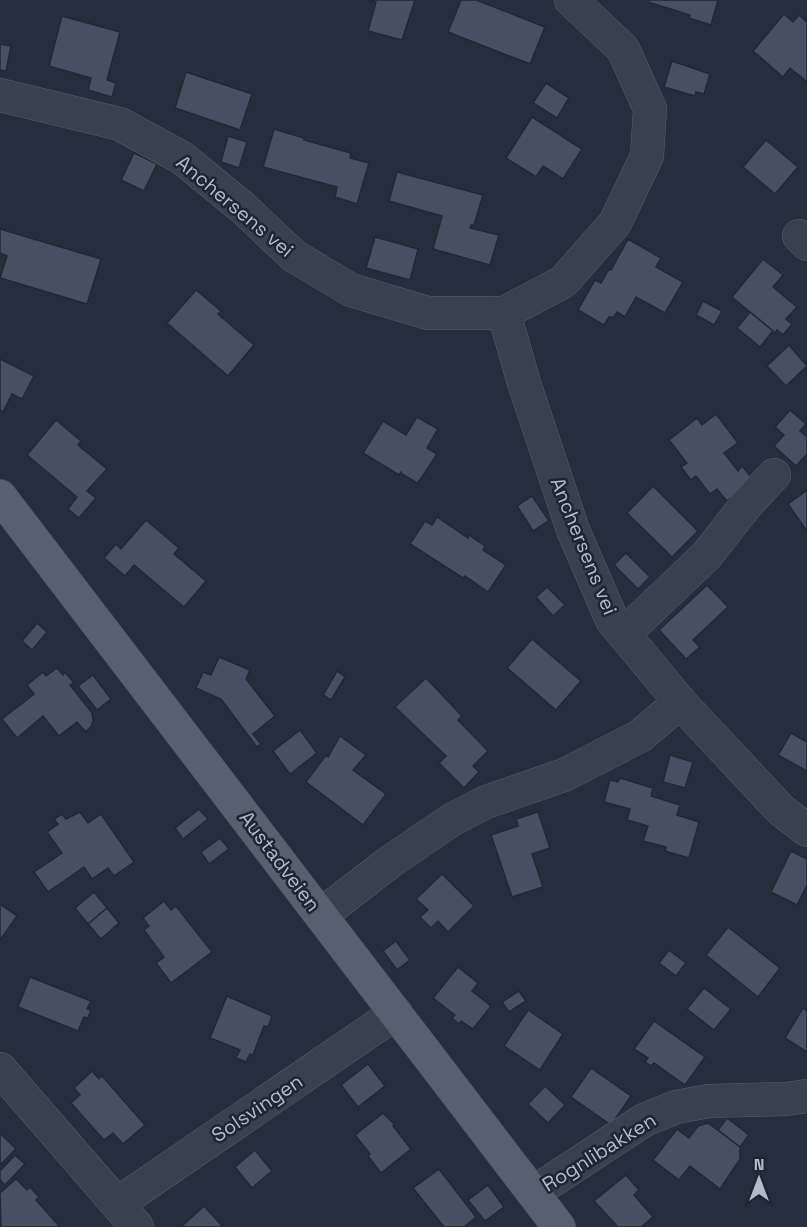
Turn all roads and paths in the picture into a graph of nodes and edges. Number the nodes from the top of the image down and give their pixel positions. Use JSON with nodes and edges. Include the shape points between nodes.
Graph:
{"nodes":[{"id":1,"x":571,"y":0,"type":"edge"},
{"id":2,"x":0,"y":95,"type":"edge"},
{"id":3,"x":504,"y":313,"type":"junction"},
{"id":4,"x":774,"y":476,"type":"dead end"},
{"id":5,"x":0,"y":496,"type":"edge"},
{"id":6,"x":624,"y":634,"type":"junction"},
{"id":7,"x":680,"y":702,"type":"junction"},
{"id":8,"x":807,"y":831,"type":"edge"},
{"id":9,"x":321,"y":915,"type":"junction"},
{"id":10,"x":396,"y":1013,"type":"junction"},
{"id":11,"x":0,"y":1069,"type":"edge"},
{"id":12,"x":807,"y":1096,"type":"edge"},
{"id":13,"x":533,"y":1193,"type":"junction"},
{"id":14,"x":127,"y":1215,"type":"edge"},
{"id":15,"x":559,"y":1227,"type":"edge"}],
"edges":[{"from":1,"to":3,"type":"street","name":"Anchersens vei","via":[[623,49],[650,109],[647,156],[615,223],[563,282]]},
{"from":2,"to":3,"type":"street","name":"Anchersens vei","via":[[131,129],[182,158],[294,256],[351,290],[428,313]]},
{"from":3,"to":6,"type":"street","name":"Anchersens vei","via":[[573,531],[612,620]]},
{"from":4,"to":6,"type":"street","via":[[706,556]]},
{"from":5,"to":9,"type":"main road","name":"Austadveien"},
{"from":6,"to":7,"type":"street","name":"Anchersens vei"},
{"from":7,"to":8,"type":"street","via":[[781,810]]},
{"from":7,"to":9,"type":"street","via":[[640,736],[564,775],[486,802],[453,819]]},
{"from":9,"to":10,"type":"main road","name":"Austadveien"},
{"from":10,"to":13,"type":"main road","name":"Austadveien"},
{"from":10,"to":14,"type":"street","name":"Solsvingen"},
{"from":11,"to":14,"type":"street","name":"Solsvingen"},
{"from":12,"to":13,"type":"street","name":"Rognlibakken","via":[[709,1101],[676,1107],[644,1120]]},
{"from":13,"to":15,"type":"main road","name":"Austadveien"}]}
